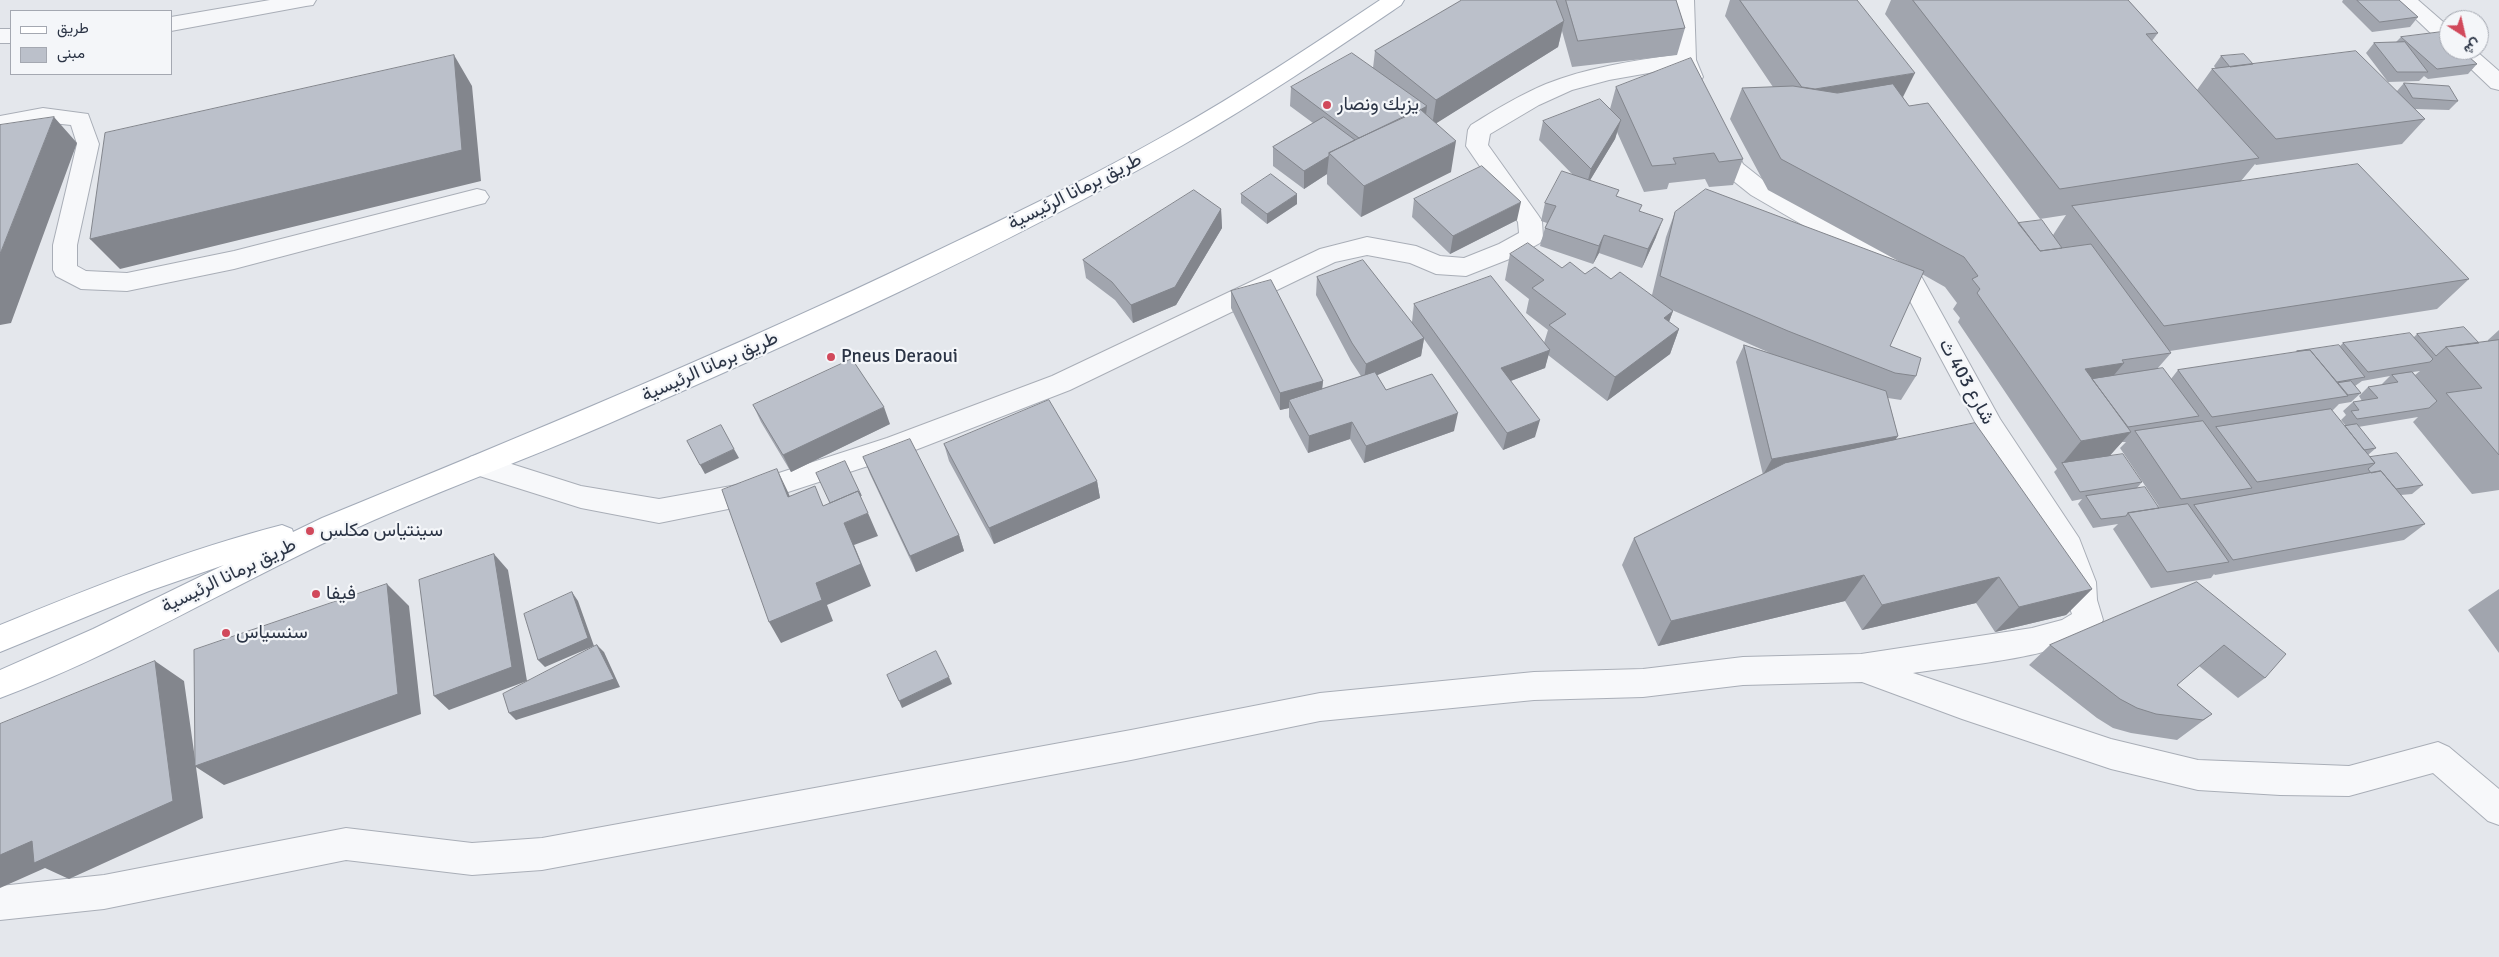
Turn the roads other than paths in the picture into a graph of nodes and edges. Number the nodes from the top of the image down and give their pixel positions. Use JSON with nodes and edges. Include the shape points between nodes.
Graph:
{"nodes":[{"id":1,"x":306,"y":0,"type":"edge"},
{"id":2,"x":1394,"y":0,"type":"edge"},
{"id":3,"x":1684,"y":0,"type":"edge"},
{"id":4,"x":2406,"y":0,"type":"edge"},
{"id":5,"x":172,"y":24,"type":"edge"},
{"id":6,"x":2439,"y":29,"type":"edge"},
{"id":7,"x":1685,"y":60,"type":"junction"},
{"id":8,"x":2473,"y":60,"type":"edge"},
{"id":9,"x":2499,"y":83,"type":"edge"},
{"id":10,"x":0,"y":123,"type":"edge"},
{"id":11,"x":477,"y":197,"type":"dead end"},
{"id":12,"x":480,"y":465,"type":"junction"},
{"id":13,"x":332,"y":526,"type":"junction"},
{"id":14,"x":0,"y":639,"type":"edge"},
{"id":15,"x":1862,"y":668,"type":"junction"},
{"id":16,"x":0,"y":684,"type":"edge"},
{"id":17,"x":2499,"y":810,"type":"edge"},
{"id":18,"x":0,"y":903,"type":"edge"}],
"edges":[{"from":1,"to":5,"type":"street"},
{"from":2,"to":12,"type":"main road","name":"طريق برمانا الرئيسية","via":[[1283,74],[1178,138],[1058,203],[818,319],[596,418]]},
{"from":3,"to":7,"type":"street","name":"شارع 403 ث"},
{"from":4,"to":6,"type":"street"},
{"from":7,"to":12,"type":"street","via":[[1618,70],[1562,86],[1479,130],[1476,146],[1530,221],[1531,237],[1466,267],[1436,265],[1416,255],[1366,246],[1329,256],[1061,383],[895,446],[748,494],[659,511],[581,497]]},
{"from":7,"to":15,"type":"street","name":"شارع 403 ث","via":[[1734,169],[1759,189],[1892,265],[1912,282],[1991,427],[2069,547],[2082,582],[2082,600],[2088,620],[2069,631],[2032,641]]},
{"from":8,"to":9,"type":"street"},
{"from":10,"to":11,"type":"street","via":[[43,115],[80,119],[88,144],[64,256],[65,270],[81,280],[127,282],[234,260]]},
{"from":12,"to":13,"type":"main road","name":"طريق برمانا الرئيسية"},
{"from":13,"to":14,"type":"main road","via":[[250,545],[158,575]]},
{"from":13,"to":16,"type":"main road","name":"طريق برمانا الرئيسية","via":[[104,638]]},
{"from":15,"to":17,"type":"street","via":[[2111,754],[2198,775],[2349,781],[2438,757]]},
{"from":15,"to":18,"type":"street","via":[[1743,671],[1643,683],[1534,686],[1320,707],[542,854],[472,859],[346,844],[104,892]]}]}
